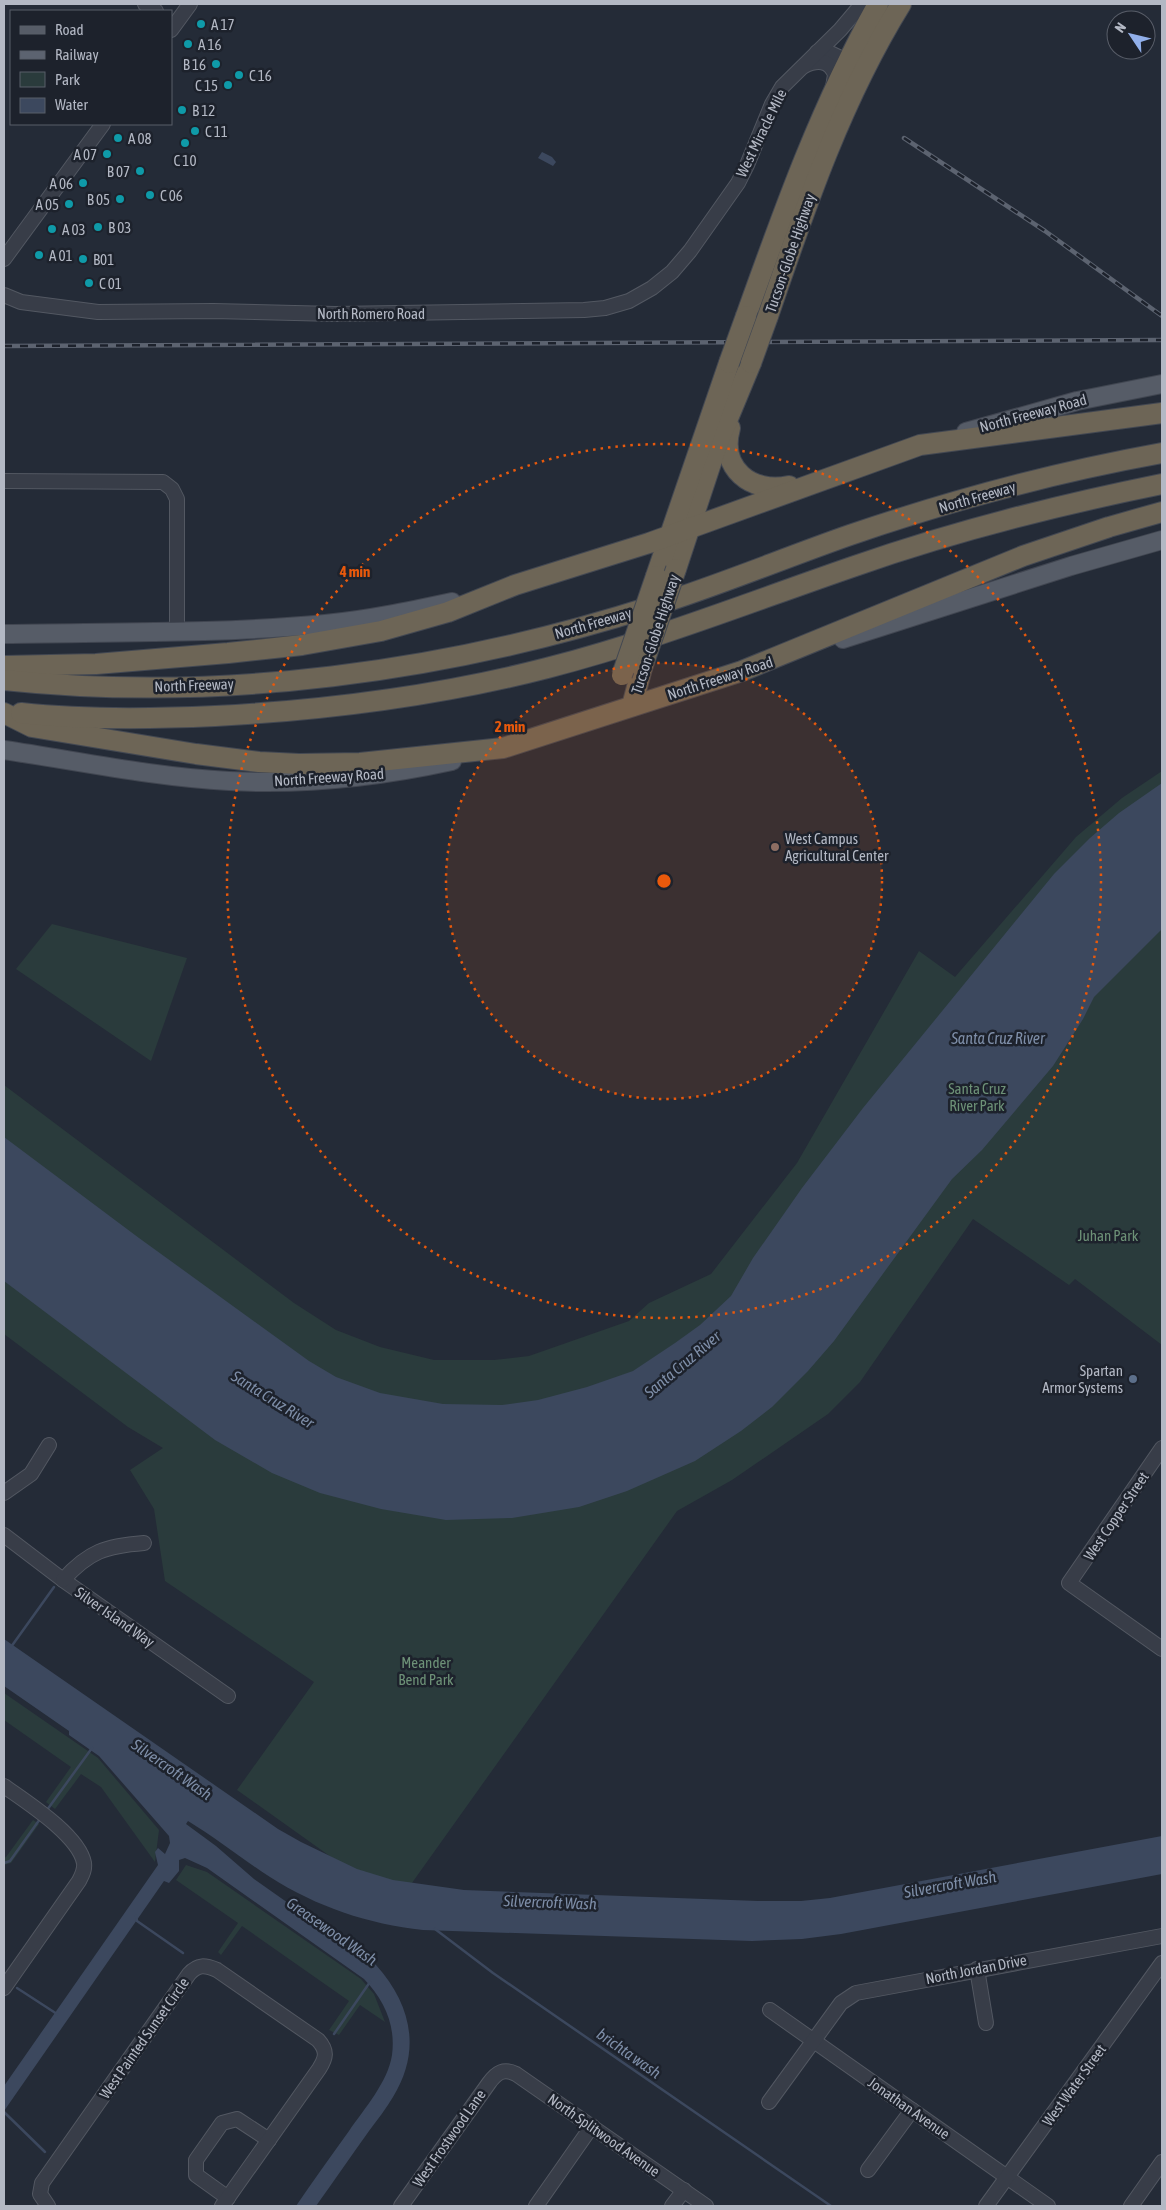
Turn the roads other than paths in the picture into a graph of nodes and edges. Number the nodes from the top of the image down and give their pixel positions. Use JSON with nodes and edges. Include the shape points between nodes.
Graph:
{"nodes":[{"id":1,"x":190,"y":4,"type":"edge"},
{"id":2,"x":862,"y":4,"type":"edge"},
{"id":3,"x":889,"y":6,"type":"edge"},
{"id":4,"x":173,"y":25,"type":"edge"},
{"id":5,"x":878,"y":45,"type":"junction"},
{"id":6,"x":817,"y":52,"type":"junction"},
{"id":7,"x":847,"y":61,"type":"junction"},
{"id":8,"x":799,"y":69,"type":"junction"},
{"id":9,"x":829,"y":99,"type":"junction"},
{"id":10,"x":102,"y":125,"type":"edge"},
{"id":11,"x":708,"y":225,"type":"joint"},
{"id":12,"x":4,"y":259,"type":"edge"},
{"id":13,"x":4,"y":295,"type":"edge"},
{"id":14,"x":1162,"y":384,"type":"edge"},
{"id":15,"x":740,"y":392,"type":"junction"},
{"id":16,"x":1162,"y":413,"type":"edge"},
{"id":17,"x":920,"y":445,"type":"junction"},
{"id":18,"x":1162,"y":453,"type":"edge"},
{"id":19,"x":838,"y":474,"type":"junction"},
{"id":20,"x":4,"y":481,"type":"edge"},
{"id":21,"x":1162,"y":484,"type":"edge"},
{"id":22,"x":1162,"y":512,"type":"edge"},
{"id":23,"x":691,"y":528,"type":"junction"},
{"id":24,"x":670,"y":535,"type":"junction"},
{"id":25,"x":1162,"y":540,"type":"edge"},
{"id":26,"x":515,"y":585,"type":"junction"},
{"id":27,"x":177,"y":632,"type":"junction"},
{"id":28,"x":4,"y":634,"type":"edge"},
{"id":29,"x":4,"y":666,"type":"edge"},
{"id":30,"x":742,"y":670,"type":"junction"},
{"id":31,"x":4,"y":680,"type":"edge"},
{"id":32,"x":632,"y":706,"type":"junction"},
{"id":33,"x":4,"y":712,"type":"edge"},
{"id":34,"x":503,"y":748,"type":"junction"},
{"id":35,"x":4,"y":750,"type":"edge"},
{"id":36,"x":49,"y":1445,"type":"dead end"},
{"id":37,"x":1162,"y":1448,"type":"edge"},
{"id":38,"x":4,"y":1494,"type":"edge"},
{"id":39,"x":4,"y":1536,"type":"edge"},
{"id":40,"x":144,"y":1543,"type":"dead end"},
{"id":41,"x":63,"y":1580,"type":"junction"},
{"id":42,"x":1162,"y":1649,"type":"edge"},
{"id":43,"x":228,"y":1696,"type":"dead end"},
{"id":44,"x":4,"y":1786,"type":"edge"},
{"id":45,"x":1162,"y":1936,"type":"edge"},
{"id":46,"x":1162,"y":1963,"type":"edge"},
{"id":47,"x":977,"y":1969,"type":"junction"},
{"id":48,"x":4,"y":1988,"type":"edge"},
{"id":49,"x":770,"y":2010,"type":"dead end"},
{"id":50,"x":986,"y":2023,"type":"dead end"},
{"id":51,"x":811,"y":2041,"type":"junction"},
{"id":52,"x":501,"y":2069,"type":"joint"},
{"id":53,"x":769,"y":2102,"type":"dead end"},
{"id":54,"x":912,"y":2110,"type":"junction"},
{"id":55,"x":592,"y":2126,"type":"junction"},
{"id":56,"x":269,"y":2140,"type":"junction"},
{"id":57,"x":1162,"y":2162,"type":"edge"},
{"id":58,"x":868,"y":2170,"type":"dead end"},
{"id":59,"x":1008,"y":2177,"type":"junction"},
{"id":60,"x":684,"y":2190,"type":"junction"},
{"id":61,"x":40,"y":2199,"type":"edge"},
{"id":62,"x":225,"y":2202,"type":"edge"},
{"id":63,"x":401,"y":2206,"type":"edge"},
{"id":64,"x":536,"y":2206,"type":"edge"},
{"id":65,"x":672,"y":2206,"type":"edge"},
{"id":66,"x":706,"y":2206,"type":"edge"},
{"id":67,"x":986,"y":2206,"type":"edge"},
{"id":68,"x":1048,"y":2206,"type":"edge"},
{"id":69,"x":1131,"y":2206,"type":"edge"}],
"edges":[{"from":1,"to":4,"type":"street"},
{"from":2,"to":6,"type":"street","name":"West Miracle Mile"},
{"from":3,"to":5,"type":"highway","name":"Tucson-Globe Highway"},
{"from":3,"to":7,"type":"highway","name":"Tucson-Globe Highway"},
{"from":5,"to":7,"type":"highway","via":[[861,62]]},
{"from":5,"to":15,"type":"highway","name":"Tucson-Globe Highway","bridge":true,"via":[[825,155]]},
{"from":6,"to":7,"type":"street","via":[[826,51]]},
{"from":6,"to":8,"type":"street","name":"West Miracle Mile"},
{"from":7,"to":9,"type":"highway","name":"Tucson-Globe Highway"},
{"from":8,"to":9,"type":"street","via":[[816,61],[831,66],[835,78]]},
{"from":8,"to":11,"type":"street","name":"West Miracle Mile","via":[[775,97],[747,165]]},
{"from":9,"to":24,"type":"highway","name":"Tucson-Globe Highway","bridge":true,"via":[[795,178]]},
{"from":10,"to":12,"type":"street"},
{"from":11,"to":13,"type":"street","name":"North Romero Road","via":[[662,281],[629,301],[595,309],[335,314],[98,312],[22,302]]},
{"from":14,"to":17,"type":"main road","name":"North Freeway Road","via":[[1077,401]]},
{"from":15,"to":19,"type":"highway","via":[[727,444],[732,464],[745,479],[775,488]]},
{"from":15,"to":23,"type":"highway","name":"Tucson-Globe Highway","via":[[714,455]]},
{"from":16,"to":17,"type":"highway"},
{"from":17,"to":19,"type":"highway","name":"North Freeway Road"},
{"from":18,"to":31,"type":"highway","name":"North Freeway","via":[[1043,478],[949,504],[852,534],[654,606],[470,654],[346,675],[224,685],[102,687]]},
{"from":19,"to":23,"type":"highway","name":"North Freeway Road"},
{"from":20,"to":27,"type":"street","via":[[163,482],[172,489],[178,499]]},
{"from":21,"to":33,"type":"highway","name":"North Freeway","via":[[1089,499],[939,538],[677,630],[546,669],[435,693],[283,712],[175,718]]},
{"from":22,"to":30,"type":"highway","via":[[1022,556]]},
{"from":23,"to":24,"type":"highway","name":"North Freeway Road"},
{"from":23,"to":32,"type":"highway","name":"Tucson-Globe Highway","bridge":true},
{"from":24,"to":26,"type":"highway","name":"North Freeway Road"},
{"from":24,"to":32,"type":"highway","name":"Tucson-Globe Highway","bridge":true,"via":[[622,674]]},
{"from":25,"to":30,"type":"main road","name":"North Freeway Road"},
{"from":26,"to":27,"type":"main road","name":"North Freeway Road","via":[[464,600],[369,619]]},
{"from":26,"to":29,"type":"highway","via":[[470,604],[381,632],[321,642],[96,664]]},
{"from":27,"to":28,"type":"main road","name":"North Freeway Road"},
{"from":30,"to":32,"type":"highway","name":"North Freeway Road"},
{"from":32,"to":34,"type":"highway","name":"North Freeway Road"},
{"from":33,"to":34,"type":"highway","via":[[32,727],[259,762],[360,763]]},
{"from":34,"to":35,"type":"main road","name":"North Freeway Road","via":[[383,774],[275,782],[190,778]]},
{"from":36,"to":38,"type":"street","via":[[31,1474]]},
{"from":37,"to":42,"type":"street","name":"West Copper Street","via":[[1069,1583]]},
{"from":39,"to":41,"type":"street","name":"Silver Island Way"},
{"from":40,"to":41,"type":"street","via":[[105,1548],[77,1564]]},
{"from":41,"to":43,"type":"street","name":"Silver Island Way"},
{"from":44,"to":48,"type":"street","via":[[56,1823],[87,1867]]},
{"from":45,"to":47,"type":"street","name":"North Jordan Drive"},
{"from":46,"to":59,"type":"street","name":"West Water Street"},
{"from":47,"to":50,"type":"street"},
{"from":47,"to":51,"type":"street","name":"North Jordan Drive","via":[[856,1993],[841,2003]]},
{"from":49,"to":51,"type":"street","name":"Jonathan Avenue"},
{"from":51,"to":53,"type":"street","name":"North Jordan Drive"},
{"from":51,"to":54,"type":"street","name":"Jonathan Avenue"},
{"from":52,"to":55,"type":"street","name":"North Splitwood Avenue","via":[[516,2074]]},
{"from":52,"to":63,"type":"street","name":"West Frostwood Lane"},
{"from":54,"to":58,"type":"street"},
{"from":54,"to":59,"type":"street","name":"Jonathan Avenue"},
{"from":55,"to":60,"type":"street","name":"North Splitwood Avenue"},
{"from":55,"to":64,"type":"street"},
{"from":56,"to":61,"type":"street","name":"West Painted Sunset Circle","via":[[328,2053],[318,2040],[216,1970],[199,1962],[46,2178]]},
{"from":56,"to":62,"type":"street","name":"West Painted Sunset Circle"},
{"from":56,"to":62,"type":"street","name":"West Painted Sunset Circle","via":[[237,2119],[222,2123],[196,2160],[196,2176]]},
{"from":57,"to":69,"type":"street"},
{"from":59,"to":67,"type":"street","name":"West Water Street"},
{"from":59,"to":68,"type":"street","name":"Jonathan Avenue"},
{"from":60,"to":65,"type":"street"},
{"from":60,"to":66,"type":"street","name":"North Splitwood Avenue"}]}
